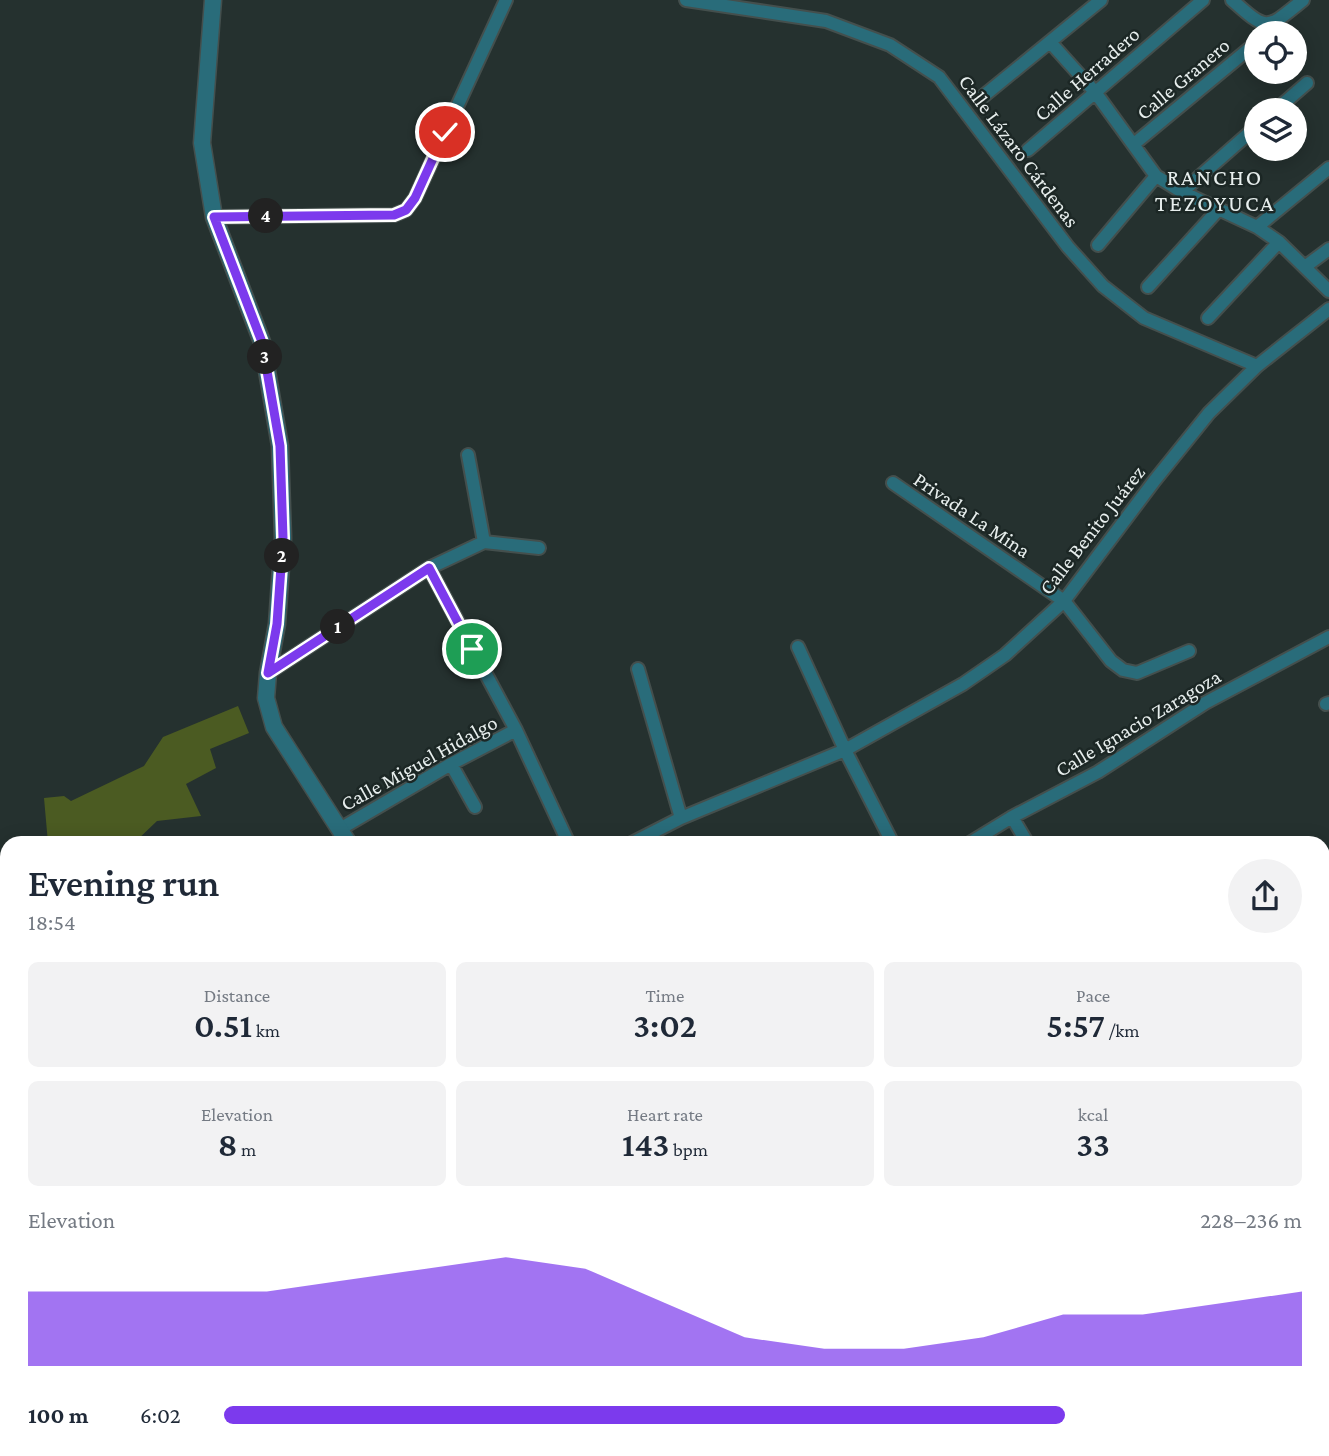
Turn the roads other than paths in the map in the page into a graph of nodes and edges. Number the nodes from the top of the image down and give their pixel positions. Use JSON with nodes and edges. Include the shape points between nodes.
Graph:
{"nodes":[{"id":1,"x":213,"y":0,"type":"edge"},
{"id":2,"x":506,"y":0,"type":"edge"},
{"id":3,"x":686,"y":0,"type":"edge"},
{"id":4,"x":1101,"y":0,"type":"edge"},
{"id":5,"x":1203,"y":0,"type":"edge"},
{"id":6,"x":1232,"y":0,"type":"edge"},
{"id":7,"x":1303,"y":0,"type":"edge"},
{"id":8,"x":1050,"y":42,"type":"junction"},
{"id":9,"x":1244,"y":53,"type":"edge"},
{"id":10,"x":1306,"y":84,"type":"edge"},
{"id":11,"x":1095,"y":92,"type":"junction"},
{"id":12,"x":981,"y":98,"type":"dead end"},
{"id":13,"x":1290,"y":98,"type":"edge"},
{"id":14,"x":1244,"y":138,"type":"edge"},
{"id":15,"x":1134,"y":144,"type":"junction"},
{"id":16,"x":1028,"y":150,"type":"dead end"},
{"id":17,"x":1329,"y":168,"type":"edge"},
{"id":18,"x":1156,"y":176,"type":"junction"},
{"id":19,"x":1182,"y":192,"type":"junction"},
{"id":20,"x":1218,"y":210,"type":"junction"},
{"id":21,"x":214,"y":217,"type":"junction"},
{"id":22,"x":1257,"y":227,"type":"junction"},
{"id":23,"x":1279,"y":242,"type":"junction"},
{"id":24,"x":1098,"y":245,"type":"dead end"},
{"id":25,"x":1329,"y":249,"type":"edge"},
{"id":26,"x":1306,"y":266,"type":"junction"},
{"id":27,"x":1148,"y":287,"type":"dead end"},
{"id":28,"x":1329,"y":290,"type":"edge"},
{"id":29,"x":1329,"y":310,"type":"edge"},
{"id":30,"x":1208,"y":318,"type":"dead end"},
{"id":31,"x":1257,"y":366,"type":"junction"},
{"id":32,"x":468,"y":455,"type":"dead end"},
{"id":33,"x":893,"y":484,"type":"dead end"},
{"id":34,"x":484,"y":542,"type":"junction"},
{"id":35,"x":539,"y":548,"type":"dead end"},
{"id":36,"x":429,"y":568,"type":"junction"},
{"id":37,"x":1065,"y":601,"type":"junction"},
{"id":38,"x":1329,"y":637,"type":"edge"},
{"id":39,"x":798,"y":647,"type":"dead end"},
{"id":40,"x":1189,"y":651,"type":"dead end"},
{"id":41,"x":638,"y":669,"type":"dead end"},
{"id":42,"x":268,"y":673,"type":"junction"},
{"id":43,"x":516,"y":730,"type":"junction"},
{"id":44,"x":845,"y":750,"type":"junction"},
{"id":45,"x":451,"y":764,"type":"junction"},
{"id":46,"x":475,"y":807,"type":"dead end"},
{"id":47,"x":1012,"y":817,"type":"junction"},
{"id":48,"x":681,"y":818,"type":"junction"},
{"id":49,"x":345,"y":836,"type":"edge"},
{"id":50,"x":565,"y":836,"type":"edge"},
{"id":51,"x":646,"y":836,"type":"edge"},
{"id":52,"x":889,"y":836,"type":"edge"},
{"id":53,"x":981,"y":836,"type":"edge"},
{"id":54,"x":1023,"y":836,"type":"edge"}],
"edges":[{"from":1,"to":21,"type":"street","via":[[202,143]]},
{"from":2,"to":21,"type":"street","via":[[406,210],[394,215]]},
{"from":3,"to":31,"type":"street","name":"Calle Lázaro Cárdenas","via":[[826,21],[890,45],[939,78],[1103,286],[1144,318]]},
{"from":4,"to":8,"type":"street"},
{"from":5,"to":11,"type":"street","name":"Calle Herradero"},
{"from":6,"to":7,"type":"street","via":[[1266,25]]},
{"from":8,"to":11,"type":"street"},
{"from":8,"to":12,"type":"street"},
{"from":9,"to":15,"type":"street","name":"Calle Granero"},
{"from":10,"to":13,"type":"street"},
{"from":11,"to":15,"type":"street"},
{"from":11,"to":16,"type":"street","name":"Calle Herradero"},
{"from":14,"to":19,"type":"street"},
{"from":15,"to":18,"type":"street"},
{"from":17,"to":22,"type":"street"},
{"from":18,"to":19,"type":"street"},
{"from":18,"to":24,"type":"street"},
{"from":19,"to":20,"type":"street"},
{"from":20,"to":22,"type":"street"},
{"from":20,"to":27,"type":"street"},
{"from":21,"to":42,"type":"street","via":[[262,342],[280,446],[283,538],[277,624]]},
{"from":22,"to":23,"type":"street"},
{"from":23,"to":26,"type":"street"},
{"from":23,"to":30,"type":"street"},
{"from":25,"to":26,"type":"street"},
{"from":26,"to":28,"type":"street"},
{"from":29,"to":31,"type":"street","name":"Calle Benito Juárez"},
{"from":31,"to":37,"type":"street","name":"Calle Benito Juárez","via":[[1209,413]]},
{"from":32,"to":34,"type":"street"},
{"from":33,"to":37,"type":"street","name":"Privada La Mina"},
{"from":34,"to":35,"type":"street"},
{"from":34,"to":36,"type":"street"},
{"from":36,"to":42,"type":"street"},
{"from":36,"to":43,"type":"street","name":"Calle Miguel Hidalgo"},
{"from":37,"to":40,"type":"street","name":"Privada La Mina","via":[[1123,670],[1137,673]]},
{"from":37,"to":44,"type":"street","name":"Calle Benito Juárez","via":[[1005,655],[963,684]]},
{"from":38,"to":47,"type":"street","name":"Calle Ignacio Zaragoza","via":[[1205,703],[1098,772]]},
{"from":39,"to":44,"type":"street"},
{"from":41,"to":48,"type":"street"},
{"from":42,"to":49,"type":"street","via":[[266,698],[274,727]]},
{"from":43,"to":45,"type":"street","name":"Calle Miguel Hidalgo"},
{"from":43,"to":50,"type":"street","name":"Calle Miguel Hidalgo"},
{"from":44,"to":48,"type":"street","name":"Calle Benito Juárez"},
{"from":44,"to":52,"type":"street"},
{"from":45,"to":46,"type":"street"},
{"from":45,"to":49,"type":"street","name":"Calle Miguel Hidalgo"},
{"from":47,"to":53,"type":"street","name":"Calle Ignacio Zaragoza"},
{"from":47,"to":54,"type":"street"},
{"from":48,"to":51,"type":"street","name":"Calle Benito Juárez"}]}
